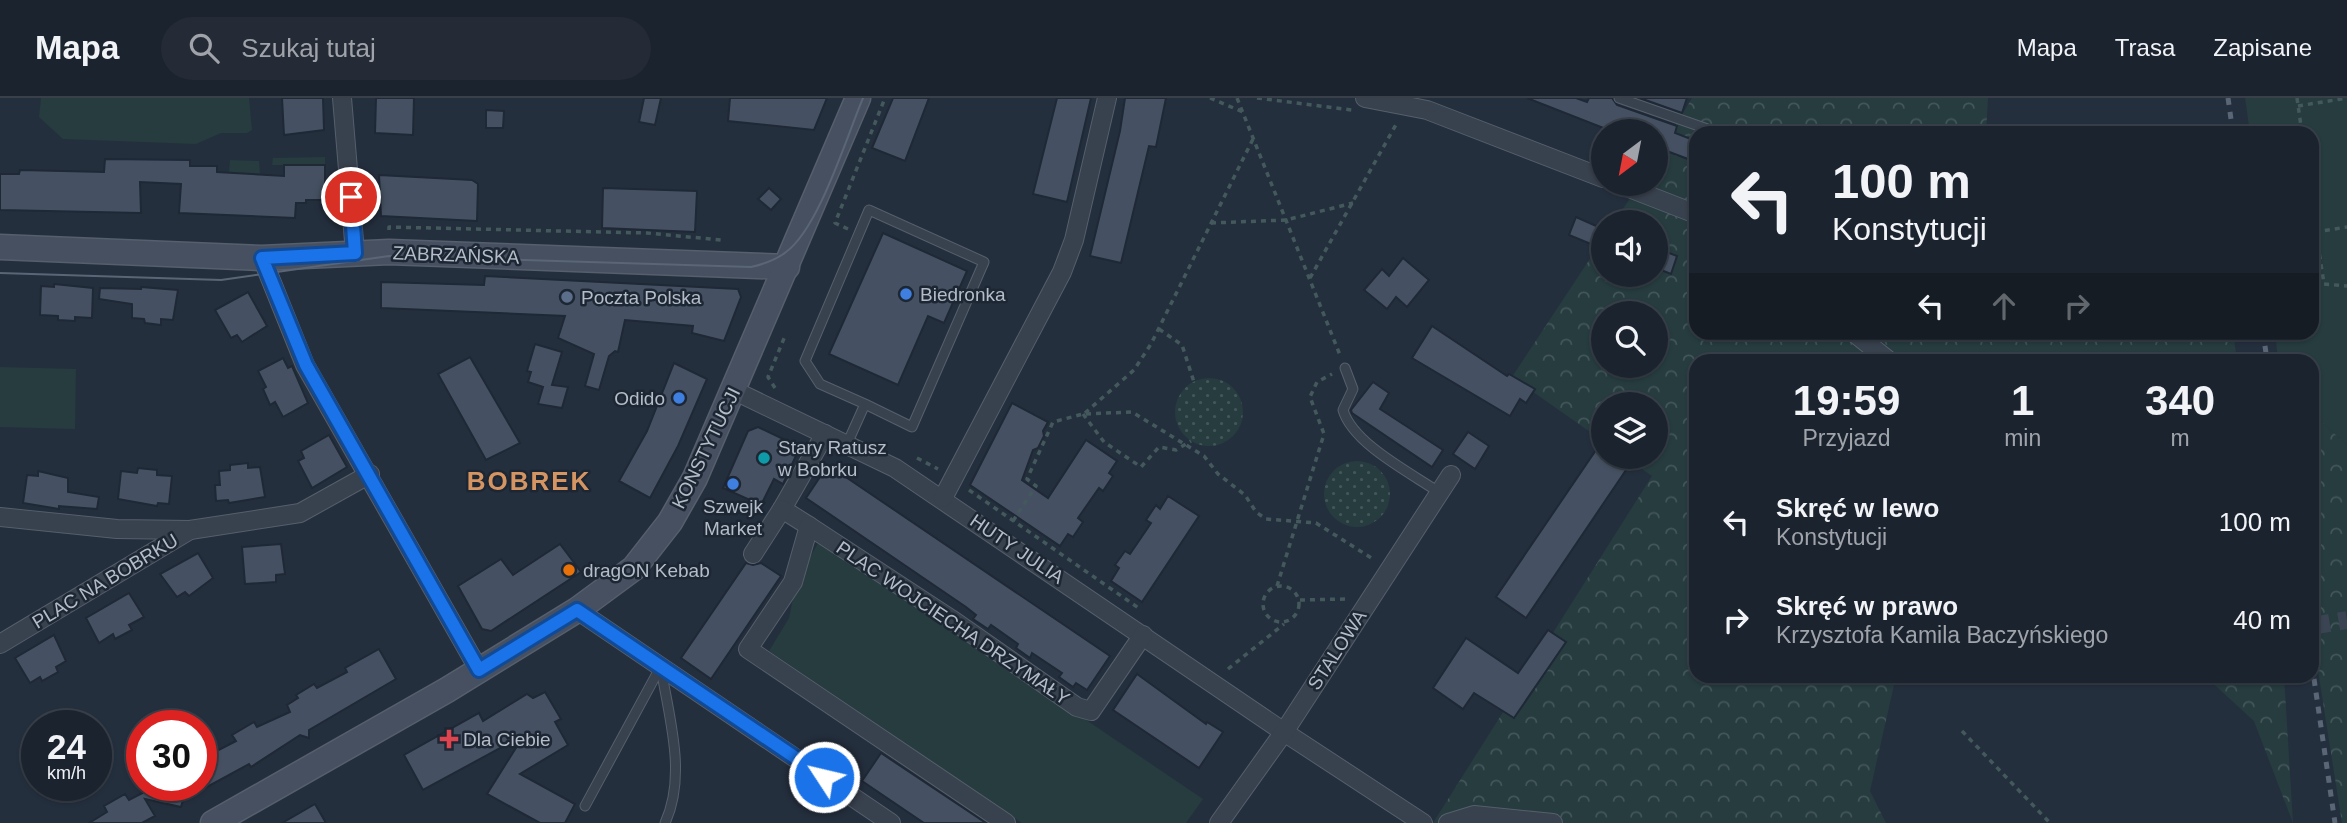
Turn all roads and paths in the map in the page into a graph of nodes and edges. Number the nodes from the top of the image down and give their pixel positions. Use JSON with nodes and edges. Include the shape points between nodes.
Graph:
{"nodes":[{"id":1,"x":342,"y":98,"type":"edge"},
{"id":2,"x":858,"y":98,"type":"edge"},
{"id":3,"x":885,"y":98,"type":"edge"},
{"id":4,"x":1107,"y":98,"type":"edge"},
{"id":5,"x":1210,"y":98,"type":"edge"},
{"id":6,"x":1237,"y":98,"type":"edge"},
{"id":7,"x":1257,"y":98,"type":"edge"},
{"id":8,"x":1619,"y":98,"type":"edge"},
{"id":9,"x":2297,"y":98,"type":"edge"},
{"id":10,"x":2347,"y":98,"type":"edge"},
{"id":11,"x":1359,"y":104,"type":"edge"},
{"id":12,"x":1430,"y":104,"type":"edge"},
{"id":13,"x":2298,"y":106,"type":"junction"},
{"id":14,"x":1243,"y":112,"type":"junction"},
{"id":15,"x":1388,"y":116,"type":"dead end"},
{"id":16,"x":1699,"y":126,"type":"edge"},
{"id":17,"x":2301,"y":126,"type":"edge"},
{"id":18,"x":1254,"y":138,"type":"junction"},
{"id":19,"x":1591,"y":173,"type":"edge"},
{"id":20,"x":1650,"y":196,"type":"edge"},
{"id":21,"x":1353,"y":203,"type":"junction"},
{"id":22,"x":1689,"y":211,"type":"edge"},
{"id":23,"x":1286,"y":220,"type":"junction"},
{"id":24,"x":835,"y":223,"type":"dead end"},
{"id":25,"x":1211,"y":223,"type":"junction"},
{"id":26,"x":2347,"y":227,"type":"edge"},
{"id":27,"x":2319,"y":231,"type":"edge"},
{"id":28,"x":390,"y":237,"type":"dead end"},
{"id":29,"x":722,"y":240,"type":"dead end"},
{"id":30,"x":0,"y":247,"type":"edge"},
{"id":31,"x":355,"y":253,"type":"junction"},
{"id":32,"x":2319,"y":255,"type":"edge"},
{"id":33,"x":262,"y":258,"type":"junction"},
{"id":34,"x":786,"y":267,"type":"junction"},
{"id":35,"x":1310,"y":278,"type":"junction"},
{"id":36,"x":2347,"y":286,"type":"edge"},
{"id":37,"x":1158,"y":329,"type":"junction"},
{"id":38,"x":785,"y":336,"type":"dead end"},
{"id":39,"x":1863,"y":340,"type":"edge"},
{"id":40,"x":1880,"y":354,"type":"edge"},
{"id":41,"x":1345,"y":368,"type":"junction"},
{"id":42,"x":1194,"y":382,"type":"dead end"},
{"id":43,"x":735,"y":391,"type":"junction"},
{"id":44,"x":786,"y":393,"type":"dead end"},
{"id":45,"x":865,"y":404,"type":"junction"},
{"id":46,"x":1083,"y":414,"type":"junction"},
{"id":47,"x":825,"y":434,"type":"junction"},
{"id":48,"x":1190,"y":443,"type":"junction"},
{"id":49,"x":847,"y":444,"type":"junction"},
{"id":50,"x":911,"y":455,"type":"dead end"},
{"id":51,"x":945,"y":472,"type":"dead end"},
{"id":52,"x":370,"y":474,"type":"junction"},
{"id":53,"x":1451,"y":475,"type":"dead end"},
{"id":54,"x":967,"y":483,"type":"dead end"},
{"id":55,"x":1440,"y":492,"type":"junction"},
{"id":56,"x":943,"y":498,"type":"junction"},
{"id":57,"x":782,"y":509,"type":"junction"},
{"id":58,"x":0,"y":517,"type":"edge"},
{"id":59,"x":1013,"y":521,"type":"junction"},
{"id":60,"x":1297,"y":522,"type":"junction"},
{"id":61,"x":809,"y":526,"type":"junction"},
{"id":62,"x":190,"y":530,"type":"junction"},
{"id":63,"x":752,"y":554,"type":"dead end"},
{"id":64,"x":1390,"y":570,"type":"junction"},
{"id":65,"x":1277,"y":586,"type":"junction"},
{"id":66,"x":1351,"y":599,"type":"dead end"},
{"id":67,"x":1300,"y":600,"type":"junction"},
{"id":68,"x":577,"y":610,"type":"junction"},
{"id":69,"x":1148,"y":615,"type":"dead end"},
{"id":70,"x":1285,"y":622,"type":"junction"},
{"id":71,"x":1143,"y":635,"type":"junction"},
{"id":72,"x":0,"y":644,"type":"edge"},
{"id":73,"x":661,"y":666,"type":"junction"},
{"id":74,"x":479,"y":670,"type":"junction"},
{"id":75,"x":1238,"y":676,"type":"dead end"},
{"id":76,"x":1962,"y":730,"type":"dead end"},
{"id":77,"x":1284,"y":732,"type":"junction"},
{"id":78,"x":585,"y":806,"type":"dead end"},
{"id":79,"x":213,"y":823,"type":"edge"},
{"id":80,"x":665,"y":823,"type":"edge"},
{"id":81,"x":891,"y":823,"type":"edge"},
{"id":82,"x":1006,"y":823,"type":"edge"},
{"id":83,"x":1220,"y":823,"type":"edge"},
{"id":84,"x":1423,"y":823,"type":"edge"},
{"id":85,"x":1448,"y":823,"type":"edge"},
{"id":86,"x":1553,"y":823,"type":"edge"},
{"id":87,"x":2050,"y":823,"type":"edge"}],
"edges":[{"from":1,"to":31,"type":"street"},
{"from":2,"to":34,"type":"street","name":"KONSTYTUCJI"},
{"from":3,"to":24,"type":"path"},
{"from":4,"to":56,"type":"street","via":[[1074,240],[1062,272]]},
{"from":5,"to":14,"type":"path"},
{"from":6,"to":14,"type":"path"},
{"from":7,"to":11,"type":"path"},
{"from":8,"to":16,"type":"lane"},
{"from":9,"to":13,"type":"path"},
{"from":10,"to":13,"type":"path"},
{"from":11,"to":12,"type":"street"},
{"from":12,"to":19,"type":"street"},
{"from":13,"to":17,"type":"path"},
{"from":14,"to":18,"type":"path"},
{"from":15,"to":21,"type":"path","via":[[1399,119]]},
{"from":18,"to":23,"type":"path"},
{"from":18,"to":25,"type":"path"},
{"from":20,"to":22,"type":"street"},
{"from":21,"to":23,"type":"path"},
{"from":21,"to":35,"type":"path"},
{"from":23,"to":25,"type":"path"},
{"from":23,"to":35,"type":"path"},
{"from":25,"to":37,"type":"path"},
{"from":26,"to":27,"type":"path"},
{"from":28,"to":29,"type":"path","via":[[389,227],[648,233]]},
{"from":30,"to":33,"type":"street","name":"ZABRZAŃSKA"},
{"from":31,"to":33,"type":"street","name":"ZABRZAŃSKA"},
{"from":31,"to":34,"type":"street","name":"ZABRZAŃSKA"},
{"from":32,"to":36,"type":"path","via":[[2324,284]]},
{"from":33,"to":52,"type":"street","via":[[306,365]]},
{"from":34,"to":43,"type":"street","name":"KONSTYTUCJI"},
{"from":35,"to":41,"type":"path"},
{"from":37,"to":42,"type":"path","via":[[1182,345]]},
{"from":37,"to":46,"type":"path","via":[[1134,370]]},
{"from":38,"to":44,"type":"path","via":[[768,377],[774,388]]},
{"from":39,"to":40,"type":"street"},
{"from":41,"to":55,"type":"lane","via":[[1353,389],[1343,410],[1347,422],[1360,437]]},
{"from":41,"to":60,"type":"path","via":[[1312,389],[1311,403],[1324,434]]},
{"from":43,"to":47,"type":"street","name":"HUTY JULIA"},
{"from":43,"to":68,"type":"street","name":"KONSTYTUCJI","via":[[670,522],[634,568]]},
{"from":45,"to":45,"type":"lane","via":[[820,384],[805,361],[869,210],[984,262],[912,427]]},
{"from":45,"to":49,"type":"lane"},
{"from":46,"to":48,"type":"path","via":[[1132,412]]},
{"from":46,"to":48,"type":"path","via":[[1104,442],[1141,467],[1159,447],[1176,450]]},
{"from":46,"to":59,"type":"path","via":[[1053,422],[1027,478],[1037,485]]},
{"from":47,"to":49,"type":"street","name":"HUTY JULIA"},
{"from":47,"to":57,"type":"street"},
{"from":48,"to":60,"type":"path","via":[[1245,495],[1256,512],[1266,519]]},
{"from":49,"to":56,"type":"street","name":"HUTY JULIA"},
{"from":50,"to":51,"type":"path"},
{"from":52,"to":62,"type":"street","via":[[300,513]]},
{"from":52,"to":74,"type":"street"},
{"from":53,"to":55,"type":"street","name":"STALOWA"},
{"from":54,"to":59,"type":"path","via":[[969,492]]},
{"from":55,"to":64,"type":"street","name":"STALOWA"},
{"from":56,"to":71,"type":"street","name":"HUTY JULIA"},
{"from":57,"to":61,"type":"street","name":"PLAC WOJCIECHA DRZYMAŁY"},
{"from":57,"to":63,"type":"street"},
{"from":58,"to":62,"type":"street","name":"PLAC NA BOBRKU"},
{"from":59,"to":69,"type":"path"},
{"from":60,"to":64,"type":"path","via":[[1316,523]]},
{"from":60,"to":65,"type":"path"},
{"from":61,"to":71,"type":"street","name":"PLAC WOJCIECHA DRZYMAŁY","via":[[1084,709],[1091,711]]},
{"from":61,"to":82,"type":"street","via":[[793,582],[748,649]]},
{"from":62,"to":72,"type":"street","name":"PLAC NA BOBRKU"},
{"from":64,"to":77,"type":"street","name":"STALOWA"},
{"from":65,"to":67,"type":"path","via":[[1291,588]]},
{"from":65,"to":70,"type":"path","via":[[1265,595],[1263,609],[1272,620]]},
{"from":66,"to":67,"type":"path"},
{"from":67,"to":70,"type":"path","via":[[1297,614]]},
{"from":68,"to":73,"type":"street"},
{"from":68,"to":74,"type":"street","name":"KONSTYTUCJI"},
{"from":70,"to":75,"type":"path","via":[[1228,669]]},
{"from":71,"to":77,"type":"street","name":"HUTY JULIA"},
{"from":73,"to":78,"type":"lane"},
{"from":73,"to":80,"type":"lane","via":[[676,789]]},
{"from":73,"to":81,"type":"street"},
{"from":74,"to":79,"type":"street","name":"KONSTYTUCJI"},
{"from":76,"to":87,"type":"path"},
{"from":77,"to":83,"type":"street","name":"STALOWA"},
{"from":77,"to":84,"type":"street","name":"HUTY JULIA"},
{"from":85,"to":86,"type":"street","via":[[1474,815]]}]}
